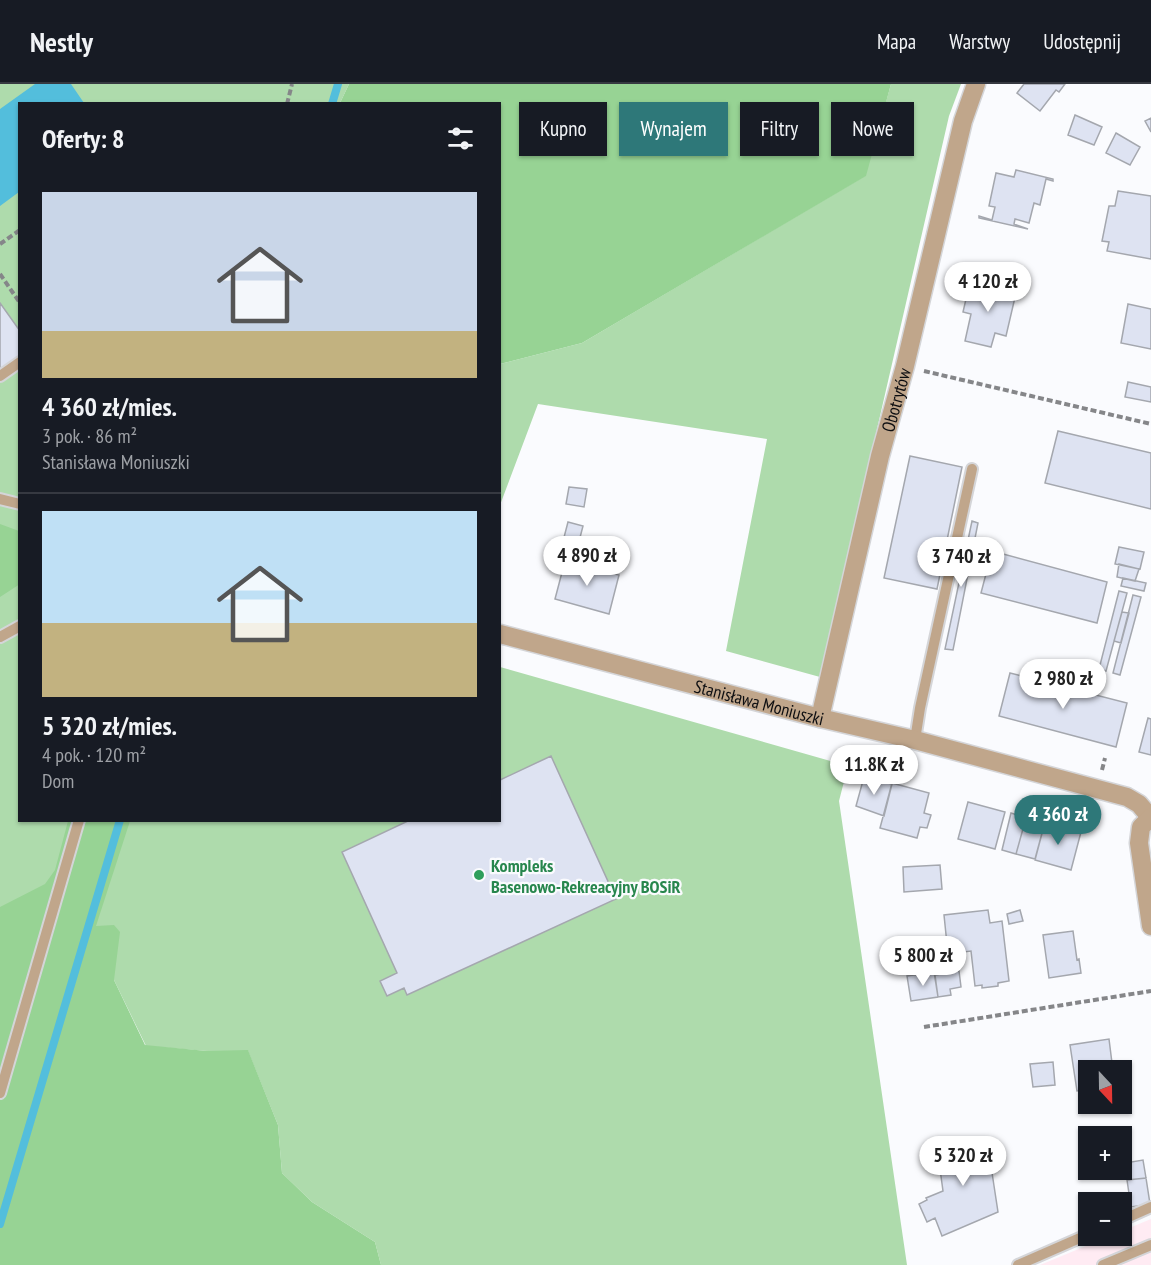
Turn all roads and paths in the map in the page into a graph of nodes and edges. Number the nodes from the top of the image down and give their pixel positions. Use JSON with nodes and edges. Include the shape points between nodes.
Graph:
{"nodes":[{"id":1,"x":292,"y":84,"type":"edge"},
{"id":2,"x":976,"y":84,"type":"edge"},
{"id":3,"x":288,"y":102,"type":"edge"},
{"id":4,"x":18,"y":231,"type":"edge"},
{"id":5,"x":0,"y":244,"type":"edge"},
{"id":6,"x":0,"y":274,"type":"edge"},
{"id":7,"x":18,"y":300,"type":"edge"},
{"id":8,"x":18,"y":363,"type":"edge"},
{"id":9,"x":905,"y":366,"type":"junction"},
{"id":10,"x":0,"y":376,"type":"edge"},
{"id":11,"x":1151,"y":424,"type":"edge"},
{"id":12,"x":972,"y":469,"type":"dead end"},
{"id":13,"x":0,"y":499,"type":"edge"},
{"id":14,"x":18,"y":504,"type":"edge"},
{"id":15,"x":18,"y":627,"type":"edge"},
{"id":16,"x":501,"y":634,"type":"edge"},
{"id":17,"x":0,"y":637,"type":"edge"},
{"id":18,"x":820,"y":718,"type":"junction"},
{"id":19,"x":915,"y":740,"type":"junction"},
{"id":20,"x":1094,"y":804,"type":"dead end"},
{"id":21,"x":1151,"y":817,"type":"edge"},
{"id":22,"x":78,"y":822,"type":"edge"},
{"id":23,"x":1089,"y":822,"type":"dead end"},
{"id":24,"x":1151,"y":926,"type":"edge"},
{"id":25,"x":1151,"y":991,"type":"edge"},
{"id":26,"x":924,"y":1027,"type":"dead end"},
{"id":27,"x":0,"y":1093,"type":"edge"},
{"id":28,"x":1151,"y":1207,"type":"edge"},
{"id":29,"x":1132,"y":1216,"type":"edge"},
{"id":30,"x":1078,"y":1239,"type":"edge"},
{"id":31,"x":1151,"y":1245,"type":"edge"},
{"id":32,"x":1018,"y":1265,"type":"edge"},
{"id":33,"x":1103,"y":1265,"type":"edge"}],
"edges":[{"from":1,"to":3,"type":"path"},
{"from":2,"to":9,"type":"street","name":"Obotrytów","via":[[963,121]]},
{"from":4,"to":5,"type":"path"},
{"from":6,"to":7,"type":"path"},
{"from":8,"to":10,"type":"lane"},
{"from":9,"to":11,"type":"path"},
{"from":9,"to":18,"type":"street","name":"Obotrytów","via":[[880,456]]},
{"from":12,"to":19,"type":"lane"},
{"from":13,"to":14,"type":"lane"},
{"from":15,"to":17,"type":"lane"},
{"from":16,"to":18,"type":"street","name":"Stanisława Moniuszki"},
{"from":18,"to":19,"type":"street","name":"Stanisława Moniuszki"},
{"from":19,"to":21,"type":"street","name":"Stanisława Moniuszki","via":[[1128,796]]},
{"from":20,"to":23,"type":"path"},
{"from":21,"to":24,"type":"street","via":[[1141,827],[1139,843]]},
{"from":22,"to":27,"type":"lane"},
{"from":25,"to":26,"type":"path"},
{"from":28,"to":29,"type":"lane"},
{"from":30,"to":32,"type":"lane"},
{"from":31,"to":33,"type":"lane"}]}
